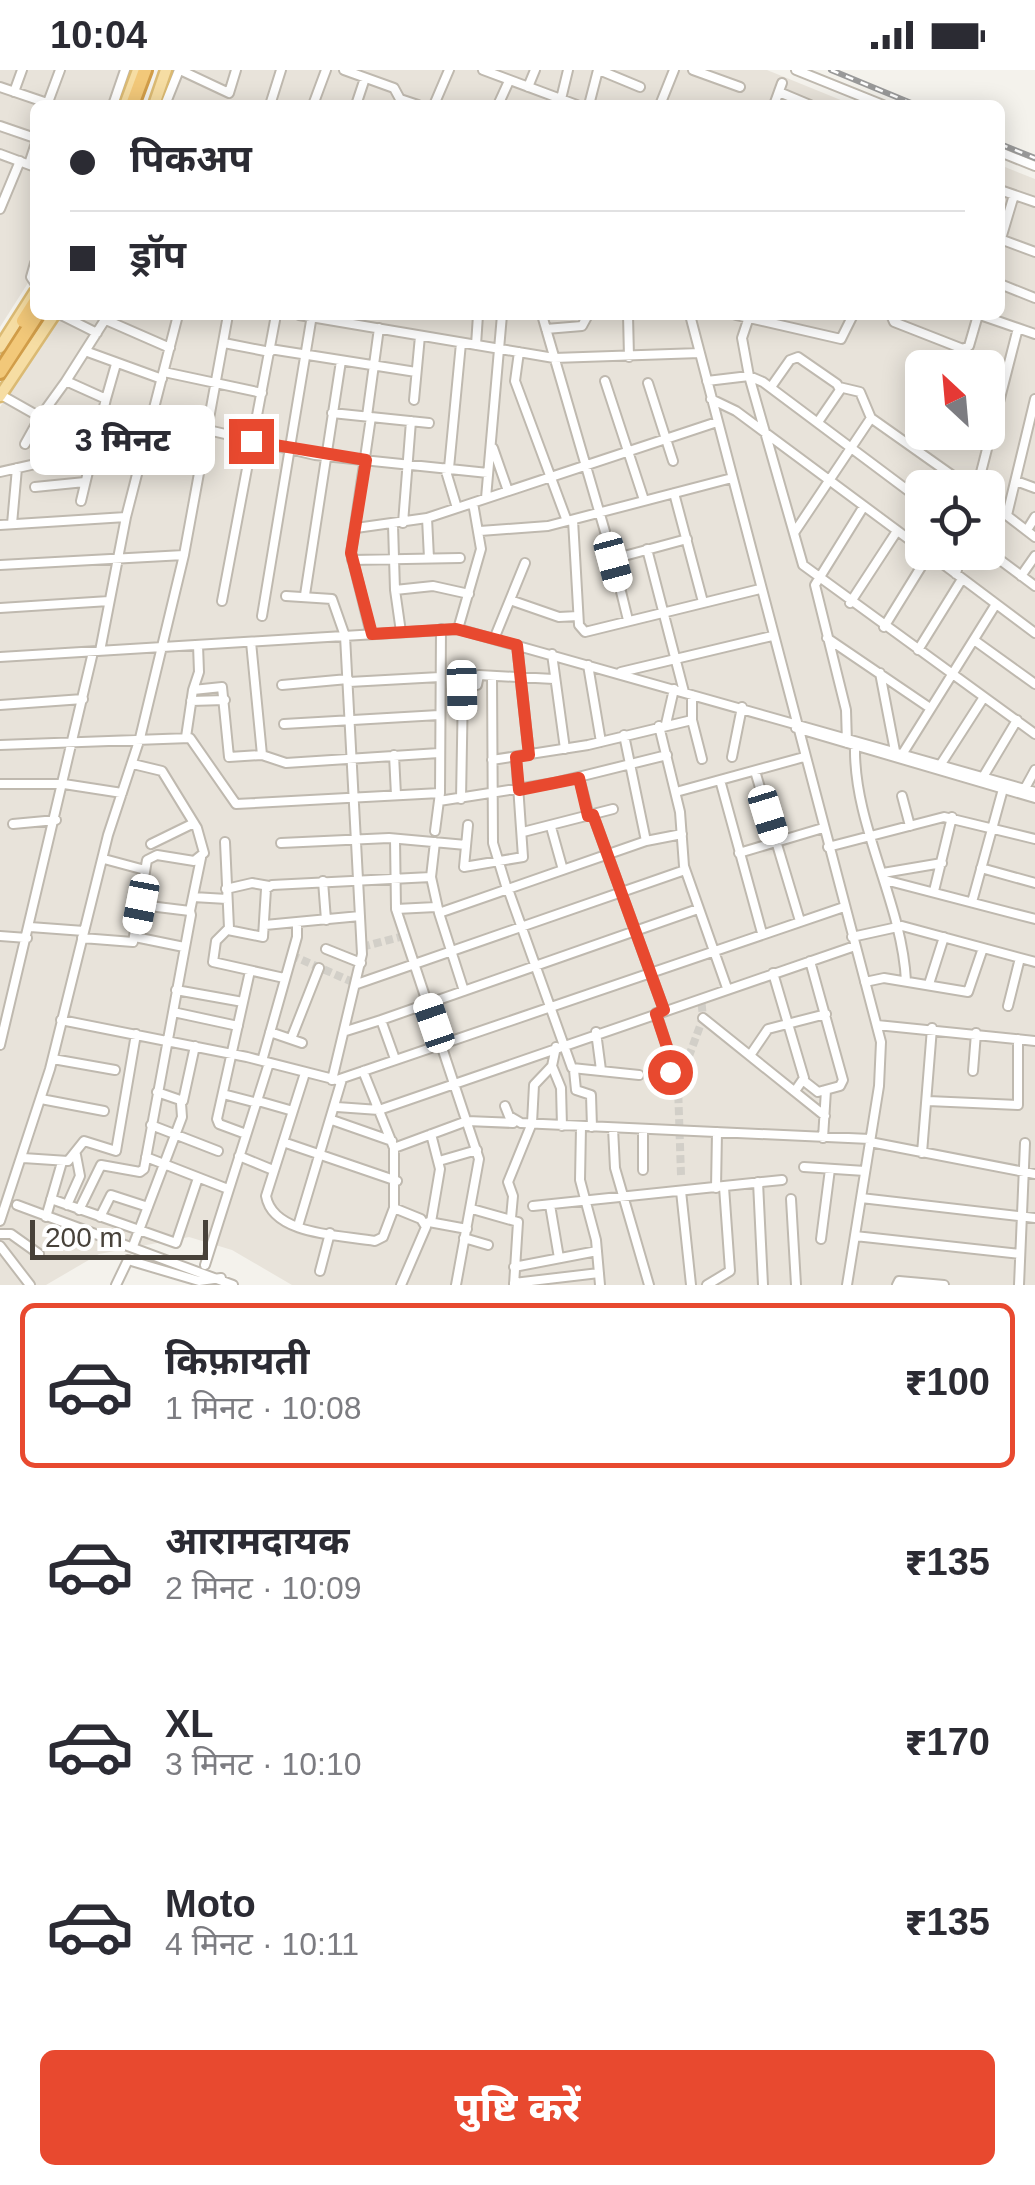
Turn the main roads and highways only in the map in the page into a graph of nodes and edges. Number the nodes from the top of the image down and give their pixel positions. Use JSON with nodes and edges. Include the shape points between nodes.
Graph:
{"nodes":[{"id":1,"x":141,"y":70,"type":"edge"},
{"id":2,"x":153,"y":70,"type":"edge"},
{"id":3,"x":166,"y":70,"type":"edge"},
{"id":4,"x":130,"y":100,"type":"edge"},
{"id":5,"x":143,"y":100,"type":"edge"},
{"id":6,"x":156,"y":100,"type":"edge"},
{"id":7,"x":30,"y":299,"type":"edge"},
{"id":8,"x":30,"y":310,"type":"edge"},
{"id":9,"x":34,"y":320,"type":"edge"},
{"id":10,"x":54,"y":320,"type":"edge"},
{"id":11,"x":1,"y":342,"type":"edge"},
{"id":12,"x":0,"y":357,"type":"edge"},
{"id":13,"x":0,"y":372,"type":"edge"},
{"id":14,"x":1,"y":395,"type":"edge"}],
"edges":[{"from":1,"to":4,"type":"highway"},
{"from":2,"to":5,"type":"highway"},
{"from":3,"to":6,"type":"main road"},
{"from":7,"to":11,"type":"main road"},
{"from":8,"to":12,"type":"highway"},
{"from":9,"to":13,"type":"highway"},
{"from":10,"to":14,"type":"main road"}]}
